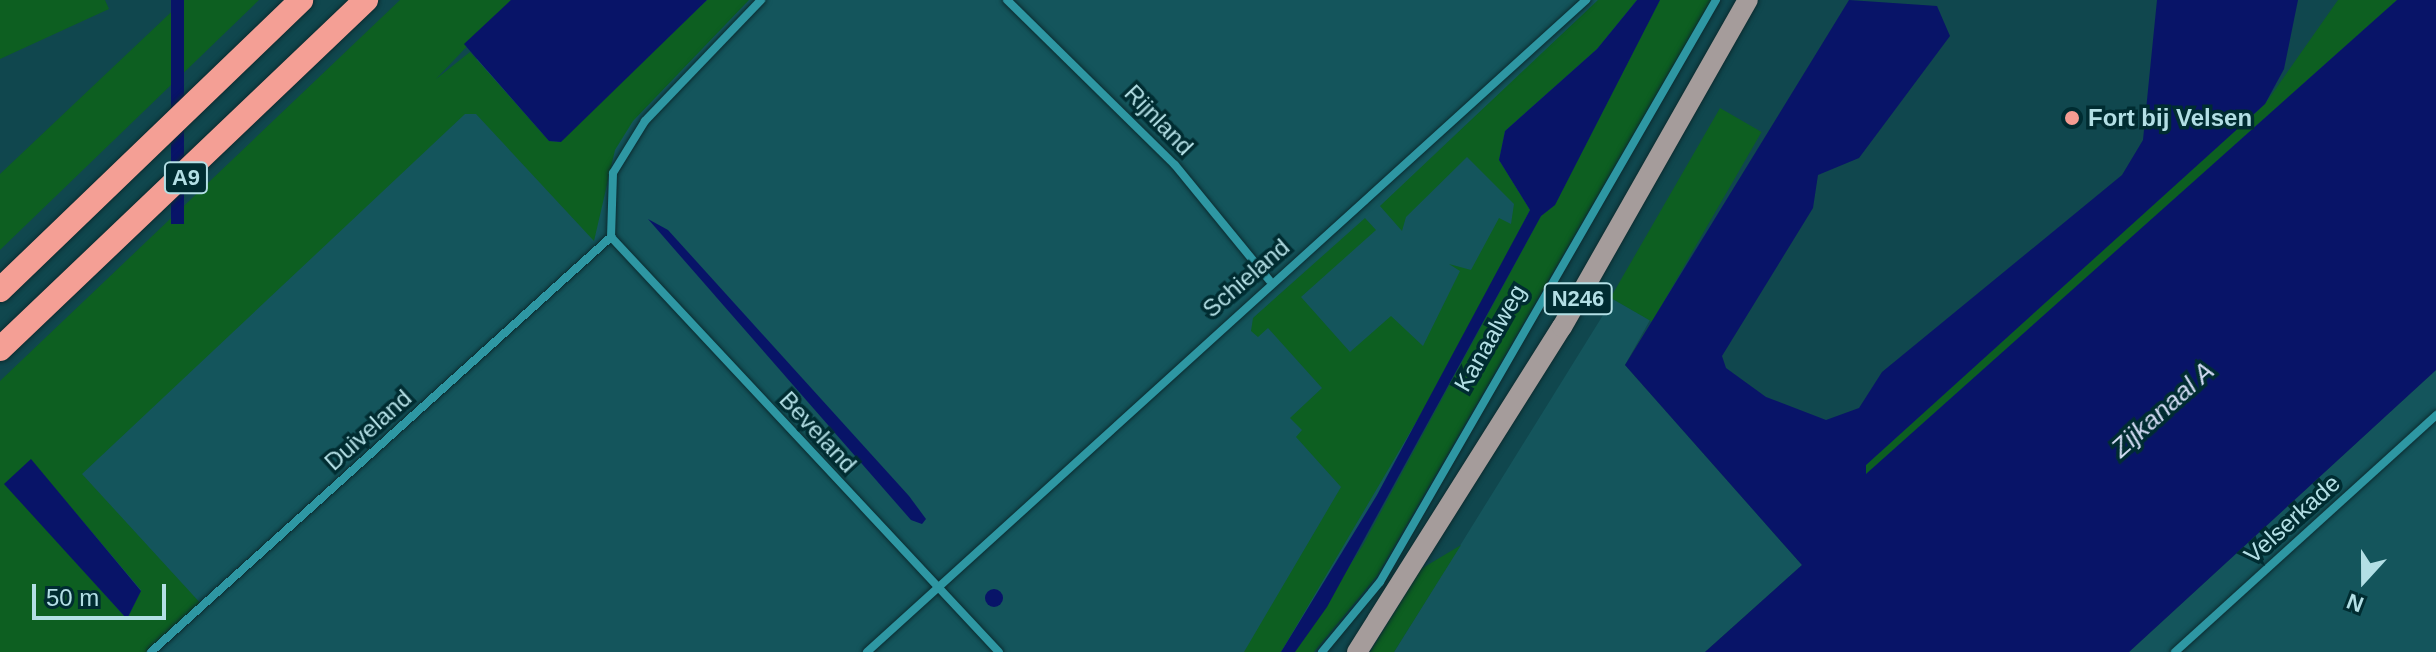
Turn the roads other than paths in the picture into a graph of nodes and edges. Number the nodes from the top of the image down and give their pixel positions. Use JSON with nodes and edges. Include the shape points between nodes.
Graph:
{"nodes":[{"id":1,"x":301,"y":0,"type":"edge"},
{"id":2,"x":366,"y":0,"type":"edge"},
{"id":3,"x":761,"y":0,"type":"edge"},
{"id":4,"x":1007,"y":0,"type":"edge"},
{"id":5,"x":1586,"y":0,"type":"edge"},
{"id":6,"x":1716,"y":0,"type":"edge"},
{"id":7,"x":1748,"y":0,"type":"edge"},
{"id":8,"x":611,"y":237,"type":"junction"},
{"id":9,"x":1269,"y":280,"type":"junction"},
{"id":10,"x":0,"y":290,"type":"edge"},
{"id":11,"x":0,"y":349,"type":"edge"},
{"id":12,"x":2436,"y":415,"type":"edge"},
{"id":13,"x":936,"y":591,"type":"junction"},
{"id":14,"x":151,"y":652,"type":"edge"},
{"id":15,"x":867,"y":652,"type":"edge"},
{"id":16,"x":999,"y":652,"type":"edge"},
{"id":17,"x":1322,"y":652,"type":"edge"},
{"id":18,"x":1357,"y":652,"type":"edge"},
{"id":19,"x":2175,"y":652,"type":"edge"}],
"edges":[{"from":1,"to":10,"type":"highway","number":"A9"},
{"from":2,"to":11,"type":"highway","number":"A9"},
{"from":3,"to":8,"type":"street","via":[[645,121],[613,173]]},
{"from":4,"to":9,"type":"street","name":"Rijnland","via":[[1175,165]]},
{"from":5,"to":9,"type":"street","name":"Schieland","via":[[1357,215]]},
{"from":6,"to":17,"type":"street","name":"Kanaalweg","via":[[1380,582]]},
{"from":7,"to":18,"type":"main road","number":"N246","via":[[1562,327]]},
{"from":8,"to":13,"type":"street","name":"Beveland"},
{"from":8,"to":14,"type":"street","name":"Duiveland"},
{"from":9,"to":13,"type":"street","name":"Schieland"},
{"from":12,"to":19,"type":"street","name":"Velserkade"},
{"from":13,"to":15,"type":"street","name":"Schieland"},
{"from":13,"to":16,"type":"street","name":"Beveland"}]}
